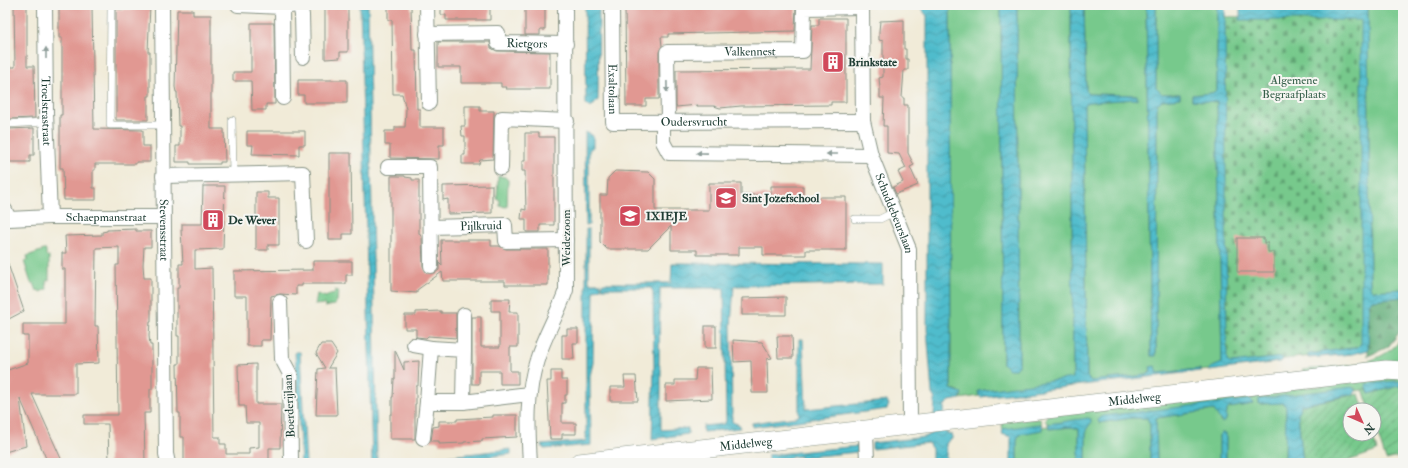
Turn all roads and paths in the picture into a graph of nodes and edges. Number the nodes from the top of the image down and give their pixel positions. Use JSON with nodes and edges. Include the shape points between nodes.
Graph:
{"nodes":[{"id":1,"x":45,"y":5,"type":"edge"},
{"id":2,"x":110,"y":5,"type":"edge"},
{"id":3,"x":162,"y":5,"type":"edge"},
{"id":4,"x":238,"y":5,"type":"edge"},
{"id":5,"x":298,"y":5,"type":"edge"},
{"id":6,"x":427,"y":5,"type":"edge"},
{"id":7,"x":565,"y":5,"type":"edge"},
{"id":8,"x":612,"y":5,"type":"edge"},
{"id":9,"x":862,"y":6,"type":"edge"},
{"id":10,"x":282,"y":7,"type":"junction"},
{"id":11,"x":427,"y":34,"type":"junction"},
{"id":12,"x":566,"y":44,"type":"junction"},
{"id":13,"x":303,"y":57,"type":"dead end"},
{"id":14,"x":283,"y":98,"type":"dead end"},
{"id":15,"x":429,"y":98,"type":"dead end"},
{"id":16,"x":232,"y":120,"type":"dead end"},
{"id":17,"x":566,"y":121,"type":"junction"},
{"id":18,"x":863,"y":121,"type":"junction"},
{"id":19,"x":46,"y":122,"type":"junction"},
{"id":20,"x":666,"y":122,"type":"junction"},
{"id":21,"x":5,"y":124,"type":"edge"},
{"id":22,"x":162,"y":126,"type":"junction"},
{"id":23,"x":870,"y":155,"type":"junction"},
{"id":24,"x":388,"y":167,"type":"dead end"},
{"id":25,"x":501,"y":168,"type":"dead end"},
{"id":26,"x":232,"y":175,"type":"junction"},
{"id":27,"x":163,"y":176,"type":"junction"},
{"id":28,"x":894,"y":212,"type":"junction"},
{"id":29,"x":6,"y":216,"type":"edge"},
{"id":30,"x":50,"y":217,"type":"junction"},
{"id":31,"x":163,"y":217,"type":"junction"},
{"id":32,"x":855,"y":219,"type":"dead end"},
{"id":33,"x":431,"y":226,"type":"junction"},
{"id":34,"x":566,"y":240,"type":"junction"},
{"id":35,"x":306,"y":241,"type":"dead end"},
{"id":36,"x":431,"y":266,"type":"dead end"},
{"id":37,"x":280,"y":302,"type":"dead end"},
{"id":38,"x":464,"y":315,"type":"dead end"},
{"id":39,"x":414,"y":345,"type":"dead end"},
{"id":40,"x":431,"y":348,"type":"junction"},
{"id":41,"x":464,"y":350,"type":"junction"},
{"id":42,"x":1403,"y":371,"type":"edge"},
{"id":43,"x":529,"y":394,"type":"junction"},
{"id":44,"x":427,"y":402,"type":"junction"},
{"id":45,"x":463,"y":402,"type":"junction"},
{"id":46,"x":910,"y":426,"type":"junction"},
{"id":47,"x":866,"y":430,"type":"junction"},
{"id":48,"x":423,"y":438,"type":"dead end"},
{"id":49,"x":165,"y":460,"type":"edge"},
{"id":50,"x":291,"y":463,"type":"edge"},
{"id":51,"x":530,"y":463,"type":"edge"},
{"id":52,"x":579,"y":463,"type":"edge"},
{"id":53,"x":867,"y":463,"type":"edge"}],
"edges":[{"from":19,"to":1,"type":"street","name":"Troelstrastraat","one_way":true},
{"from":2,"to":22,"type":"lane","via":[[110,125]]},
{"from":3,"to":22,"type":"street","name":"Stevensstraat"},
{"from":4,"to":10,"type":"street"},
{"from":5,"to":10,"type":"street"},
{"from":5,"to":13,"type":"street","via":[[302,15]]},
{"from":6,"to":11,"type":"street"},
{"from":7,"to":12,"type":"street","name":"Weidezoom"},
{"from":8,"to":20,"type":"street","name":"Exaltolaan","via":[[613,122]]},
{"from":9,"to":18,"type":"street","name":"Schuddebeurslaan"},
{"from":9,"to":20,"type":"street","name":"Valkennest","one_way":true,"via":[[804,8],[803,51],[667,52]]},
{"from":10,"to":14,"type":"street"},
{"from":11,"to":12,"type":"street","name":"Rietgors","via":[[498,33],[498,43]]},
{"from":11,"to":15,"type":"street"},
{"from":12,"to":17,"type":"street","name":"Weidezoom"},
{"from":16,"to":26,"type":"lane"},
{"from":17,"to":25,"type":"street","via":[[502,118]]},
{"from":17,"to":34,"type":"street","name":"Weidezoom"},
{"from":18,"to":20,"type":"street","name":"Oudersvrucht"},
{"from":18,"to":23,"type":"street","name":"Schuddebeurslaan"},
{"from":19,"to":21,"type":"lane"},
{"from":19,"to":30,"type":"street","name":"Troelstrastraat"},
{"from":23,"to":20,"type":"street","name":"Oudersvrucht","one_way":true,"via":[[669,153],[663,142]]},
{"from":22,"to":27,"type":"street","name":"Stevensstraat"},
{"from":23,"to":28,"type":"street","name":"Schuddebeurslaan"},
{"from":24,"to":33,"type":"street","via":[[430,167]]},
{"from":26,"to":27,"type":"street"},
{"from":26,"to":35,"type":"street","via":[[303,173]]},
{"from":27,"to":31,"type":"street","name":"Stevensstraat"},
{"from":28,"to":32,"type":"lane","via":[[880,219]]},
{"from":28,"to":46,"type":"street","name":"Schuddebeurslaan","via":[[909,249]]},
{"from":29,"to":30,"type":"street","name":"Schaepmanstraat"},
{"from":30,"to":31,"type":"street","name":"Schaepmanstraat"},
{"from":31,"to":49,"type":"street","name":"Stevensstraat"},
{"from":33,"to":34,"type":"street","name":"Pijlkruid","via":[[505,226],[506,241]]},
{"from":33,"to":36,"type":"street"},
{"from":34,"to":43,"type":"street","name":"Weidezoom","via":[[566,290],[537,359]]},
{"from":37,"to":50,"type":"street","name":"Boerderijlaan","via":[[282,359],[290,374]]},
{"from":38,"to":41,"type":"street"},
{"from":39,"to":40,"type":"street"},
{"from":40,"to":41,"type":"street"},
{"from":40,"to":44,"type":"street"},
{"from":41,"to":45,"type":"street"},
{"from":42,"to":46,"type":"street","name":"Middelweg","via":[[1386,370]]},
{"from":43,"to":45,"type":"street"},
{"from":43,"to":51,"type":"street","name":"Weidezoom"},
{"from":44,"to":45,"type":"street"},
{"from":44,"to":48,"type":"street"},
{"from":46,"to":47,"type":"street","name":"Middelweg"},
{"from":47,"to":52,"type":"street","name":"Middelweg"},
{"from":47,"to":53,"type":"street"}]}
